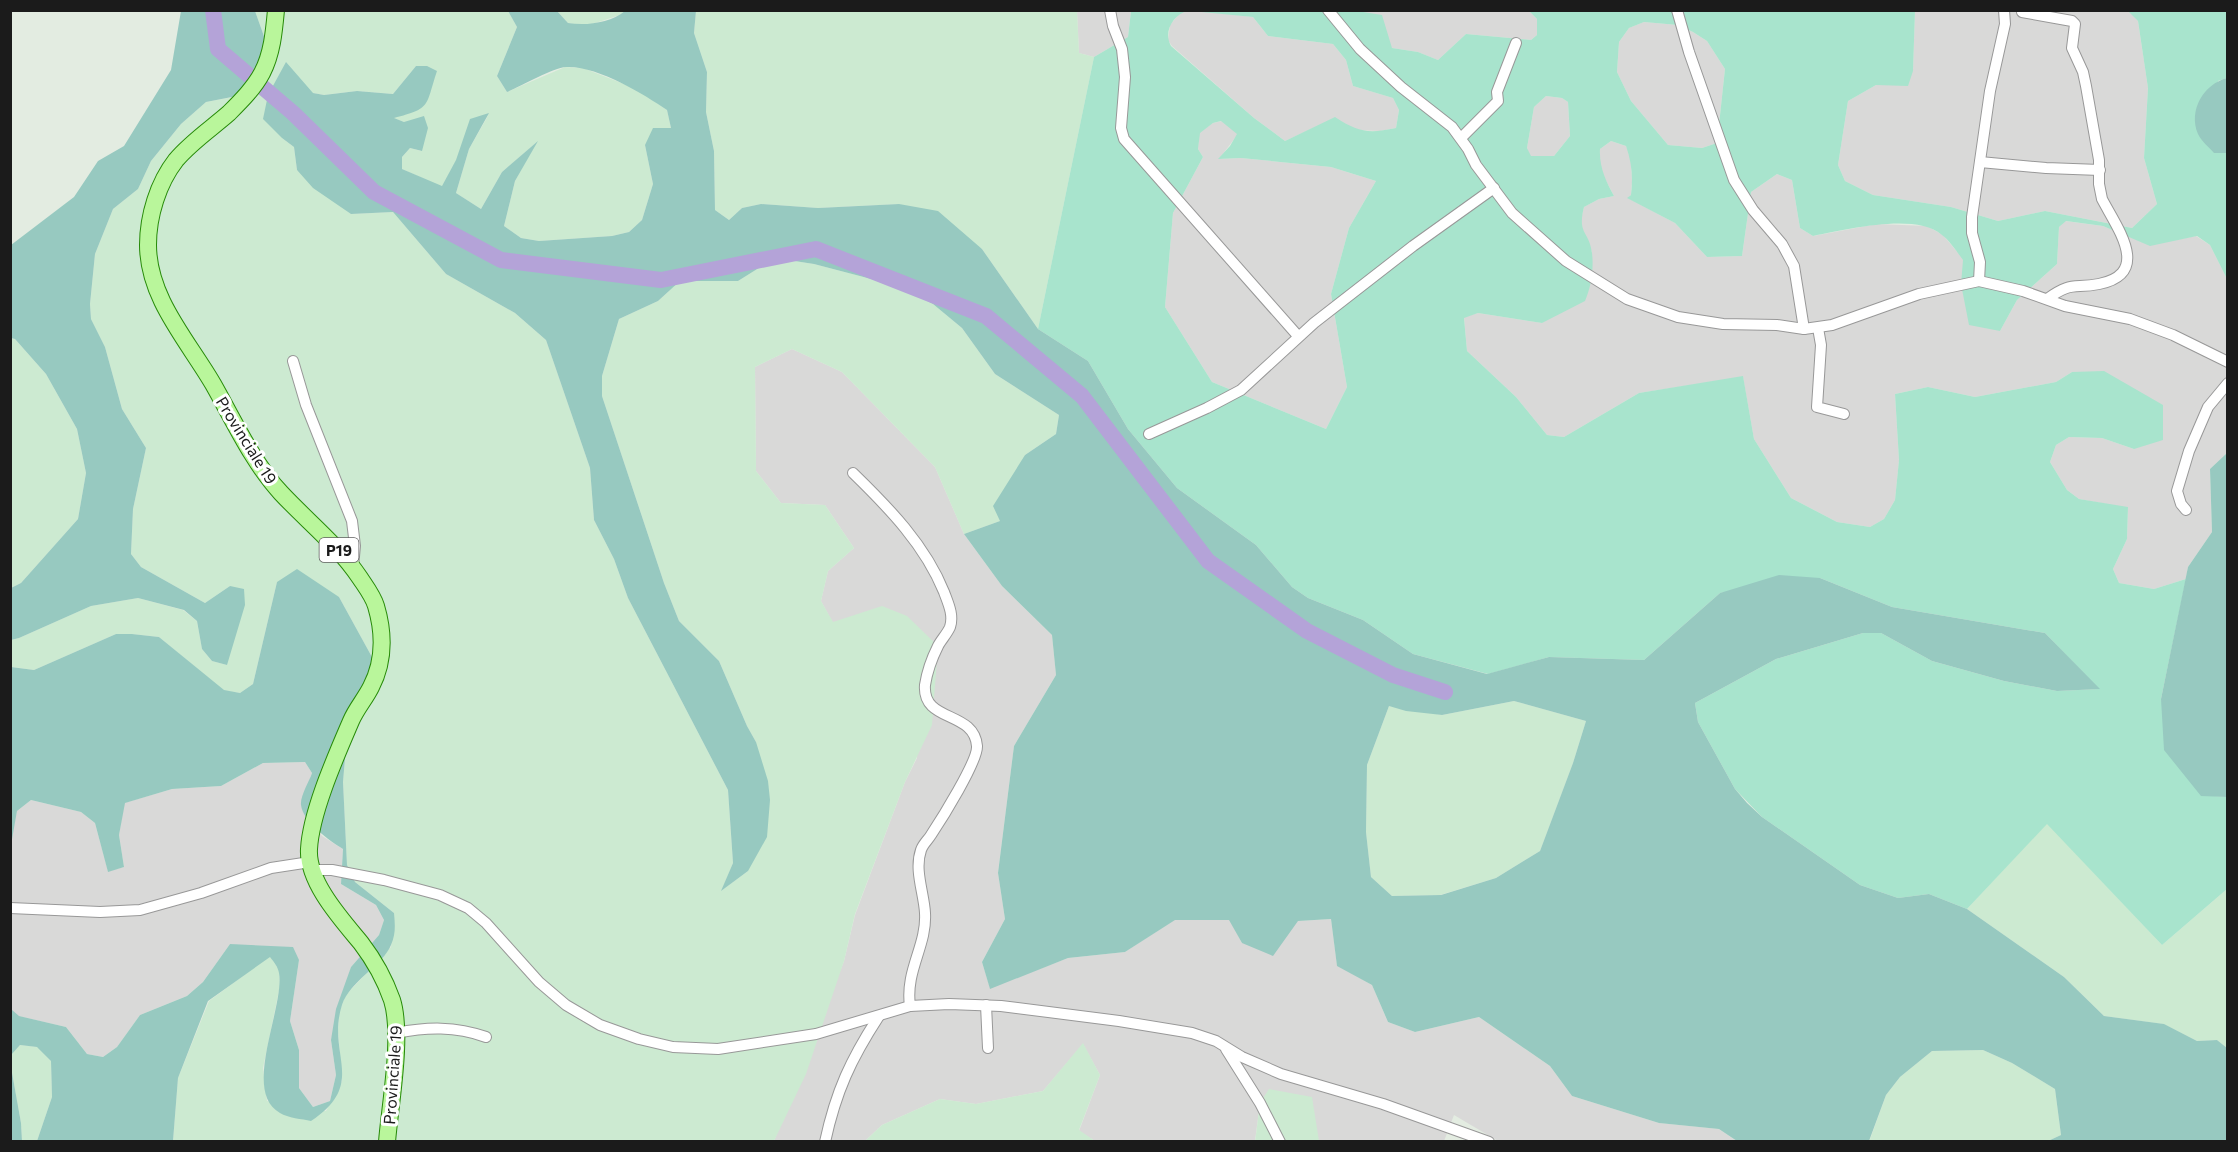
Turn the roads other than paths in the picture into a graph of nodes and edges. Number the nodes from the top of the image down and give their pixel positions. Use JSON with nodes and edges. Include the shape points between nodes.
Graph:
{"nodes":[{"id":1,"x":276,"y":10,"type":"edge"},
{"id":2,"x":1110,"y":10,"type":"edge"},
{"id":3,"x":1328,"y":10,"type":"edge"},
{"id":4,"x":1677,"y":10,"type":"edge"},
{"id":5,"x":2004,"y":10,"type":"edge"},
{"id":6,"x":2022,"y":12,"type":"edge"},
{"id":7,"x":1516,"y":43,"type":"dead end"},
{"id":8,"x":1461,"y":138,"type":"junction"},
{"id":9,"x":1980,"y":162,"type":"junction"},
{"id":10,"x":2100,"y":170,"type":"junction"},
{"id":11,"x":1494,"y":188,"type":"junction"},
{"id":12,"x":1979,"y":281,"type":"junction"},
{"id":13,"x":2047,"y":299,"type":"junction"},
{"id":14,"x":1818,"y":328,"type":"junction"},
{"id":15,"x":1804,"y":329,"type":"junction"},
{"id":16,"x":1298,"y":336,"type":"junction"},
{"id":17,"x":293,"y":361,"type":"dead end"},
{"id":18,"x":2228,"y":362,"type":"edge"},
{"id":19,"x":2228,"y":383,"type":"edge"},
{"id":20,"x":1844,"y":414,"type":"dead end"},
{"id":21,"x":1149,"y":434,"type":"dead end"},
{"id":22,"x":853,"y":473,"type":"dead end"},
{"id":23,"x":2186,"y":510,"type":"dead end"},
{"id":24,"x":352,"y":567,"type":"junction"},
{"id":25,"x":311,"y":866,"type":"junction"},
{"id":26,"x":10,"y":908,"type":"edge"},
{"id":27,"x":986,"y":1005,"type":"junction"},
{"id":28,"x":909,"y":1006,"type":"junction"},
{"id":29,"x":879,"y":1016,"type":"junction"},
{"id":30,"x":396,"y":1033,"type":"junction"},
{"id":31,"x":486,"y":1037,"type":"dead end"},
{"id":32,"x":1224,"y":1046,"type":"junction"},
{"id":33,"x":988,"y":1048,"type":"dead end"},
{"id":34,"x":387,"y":1142,"type":"edge"},
{"id":35,"x":825,"y":1142,"type":"edge"},
{"id":36,"x":1280,"y":1142,"type":"edge"},
{"id":37,"x":1489,"y":1142,"type":"edge"}],
"edges":[{"from":1,"to":24,"type":"main road","name":"Provinciale 19","number":"P19","via":[[272,45],[260,76],[167,173],[153,208],[148,244],[150,263],[169,314],[265,474]]},
{"from":2,"to":16,"type":"street","via":[[1122,49],[1124,139]]},
{"from":3,"to":8,"type":"street","via":[[1368,56]]},
{"from":4,"to":15,"type":"street","via":[[1734,180],[1794,266]]},
{"from":5,"to":9,"type":"street","via":[[2005,24]]},
{"from":6,"to":10,"type":"street","via":[[2074,24],[2072,48],[2086,86]]},
{"from":7,"to":8,"type":"street","via":[[1497,92],[1498,101]]},
{"from":8,"to":11,"type":"street"},
{"from":9,"to":10,"type":"street"},
{"from":9,"to":12,"type":"street","via":[[1972,217],[1980,262]]},
{"from":10,"to":13,"type":"street","via":[[2099,190],[2128,254],[2127,266],[2109,281],[2063,288]]},
{"from":11,"to":15,"type":"street","via":[[1512,213],[1566,261],[1627,299],[1678,317]]},
{"from":11,"to":16,"type":"street"},
{"from":12,"to":13,"type":"street"},
{"from":12,"to":14,"type":"street","via":[[1919,294]]},
{"from":13,"to":18,"type":"street","via":[[2130,319],[2174,335]]},
{"from":14,"to":15,"type":"street"},
{"from":14,"to":20,"type":"street","via":[[1821,345],[1816,407]]},
{"from":16,"to":21,"type":"street","via":[[1241,390]]},
{"from":17,"to":24,"type":"street","via":[[306,405],[352,521]]},
{"from":19,"to":23,"type":"street","via":[[2208,408],[2184,468],[2177,491]]},
{"from":22,"to":28,"type":"street","via":[[920,546],[936,574],[951,614],[950,627],[929,665],[925,699],[965,724],[977,747],[954,796],[921,848],[919,863],[926,914],[911,971]]},
{"from":24,"to":25,"type":"main road","name":"Provinciale 19","number":"P19","via":[[376,606],[382,643],[374,680],[353,717],[319,805],[309,852]]},
{"from":25,"to":26,"type":"street","via":[[271,868],[140,910]]},
{"from":25,"to":29,"type":"street","via":[[384,880],[468,908],[566,1005],[600,1025],[639,1039],[673,1047],[718,1049],[816,1034]]},
{"from":25,"to":30,"type":"main road","name":"Provinciale 19","via":[[333,909],[362,944],[383,980],[393,1003]]},
{"from":27,"to":28,"type":"street"},
{"from":27,"to":32,"type":"street","via":[[1172,1029]]},
{"from":27,"to":33,"type":"street"},
{"from":28,"to":29,"type":"street"},
{"from":29,"to":35,"type":"street","via":[[843,1078]]},
{"from":30,"to":31,"type":"street","via":[[449,1028]]},
{"from":30,"to":34,"type":"main road","name":"Provinciale 19"},
{"from":32,"to":36,"type":"street"},
{"from":32,"to":37,"type":"street","via":[[1281,1074],[1383,1104]]}]}
